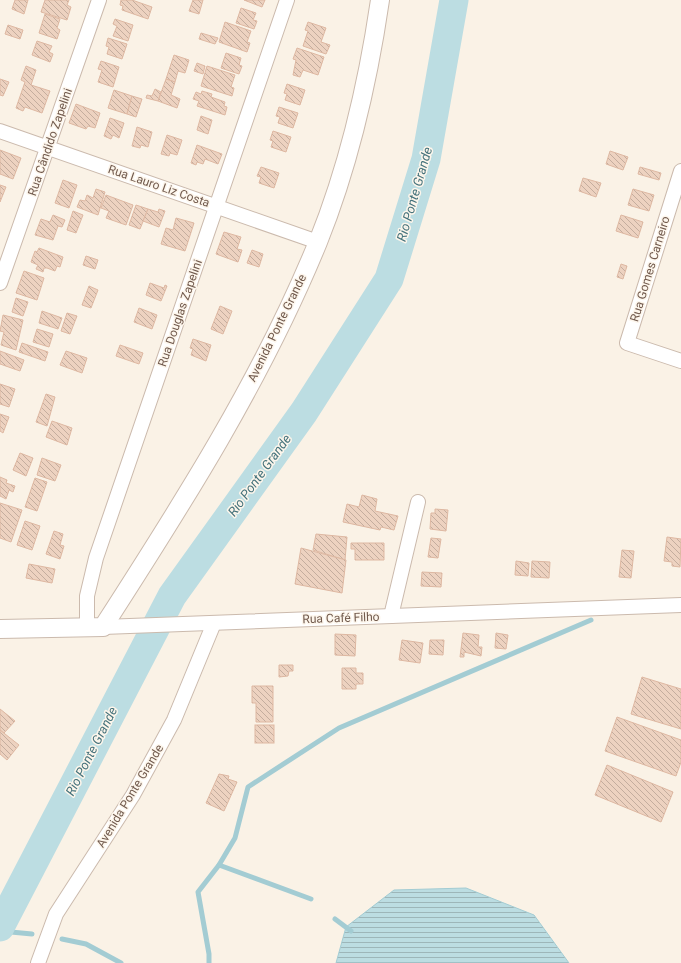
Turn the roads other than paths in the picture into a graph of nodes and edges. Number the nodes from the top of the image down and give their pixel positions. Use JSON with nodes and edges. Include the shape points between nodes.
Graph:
{"nodes":[{"id":1,"x":99,"y":0,"type":"edge"},
{"id":2,"x":287,"y":0,"type":"edge"},
{"id":3,"x":380,"y":0,"type":"edge"},
{"id":4,"x":0,"y":131,"type":"edge"},
{"id":5,"x":48,"y":148,"type":"junction"},
{"id":6,"x":681,"y":171,"type":"edge"},
{"id":7,"x":217,"y":207,"type":"junction"},
{"id":8,"x":318,"y":242,"type":"junction"},
{"id":9,"x":0,"y":283,"type":"edge"},
{"id":10,"x":681,"y":361,"type":"edge"},
{"id":11,"x":418,"y":502,"type":"dead end"},
{"id":12,"x":681,"y":605,"type":"edge"},
{"id":13,"x":391,"y":616,"type":"junction"},
{"id":14,"x":214,"y":623,"type":"junction"},
{"id":15,"x":95,"y":627,"type":"junction"},
{"id":16,"x":0,"y":629,"type":"edge"},
{"id":17,"x":38,"y":963,"type":"edge"}],
"edges":[{"from":1,"to":5,"type":"street","name":"Rua Cândido Zapelini"},
{"from":2,"to":7,"type":"street","name":"Rua Douglas Zapelini"},
{"from":3,"to":8,"type":"street","name":"Avenida Ponte Grande","via":[[358,114],[338,186]]},
{"from":4,"to":5,"type":"street","name":"Rua Lauro Liz Costa"},
{"from":5,"to":7,"type":"street","name":"Rua Lauro Liz Costa"},
{"from":5,"to":9,"type":"street","name":"Rua Cândido Zapelini"},
{"from":6,"to":10,"type":"street","name":"Rua Gomes Carneiro","via":[[627,344]]},
{"from":7,"to":8,"type":"street","name":"Rua Lauro Liz Costa"},
{"from":7,"to":15,"type":"street","name":"Rua Douglas Zapelini","via":[[96,558],[87,596]]},
{"from":8,"to":15,"type":"street","name":"Avenida Ponte Grande","via":[[224,433],[182,504]]},
{"from":11,"to":13,"type":"street"},
{"from":12,"to":13,"type":"street","name":"Rua Café Filho"},
{"from":13,"to":14,"type":"street","name":"Rua Café Filho"},
{"from":14,"to":15,"type":"street","name":"Rua Café Filho"},
{"from":14,"to":17,"type":"street","name":"Avenida Ponte Grande","via":[[174,720],[130,801],[56,914]]},
{"from":15,"to":16,"type":"street","name":"Rua Café Filho"}]}
